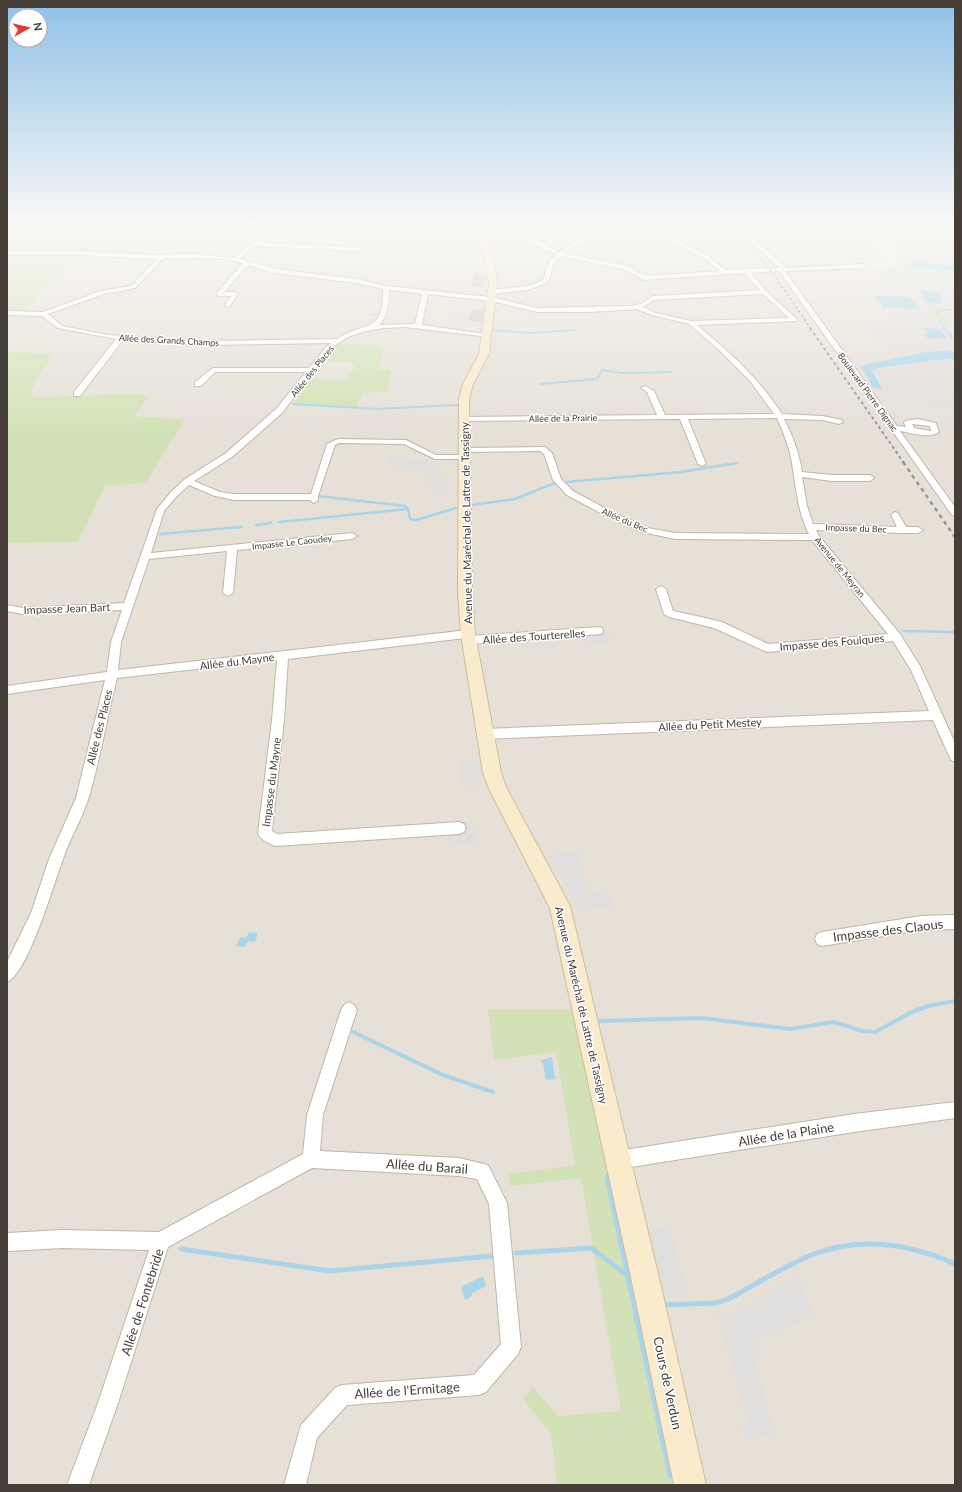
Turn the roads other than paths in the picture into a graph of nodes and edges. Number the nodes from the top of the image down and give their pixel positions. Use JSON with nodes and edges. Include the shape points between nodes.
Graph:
{"nodes":[{"id":1,"x":99,"y":294,"type":"edge"},
{"id":2,"x":219,"y":294,"type":"edge"},
{"id":3,"x":386,"y":294,"type":"edge"},
{"id":4,"x":425,"y":294,"type":"edge"},
{"id":5,"x":452,"y":294,"type":"edge"},
{"id":6,"x":503,"y":294,"type":"edge"},
{"id":7,"x":651,"y":294,"type":"edge"},
{"id":8,"x":734,"y":294,"type":"edge"},
{"id":9,"x":766,"y":294,"type":"edge"},
{"id":10,"x":800,"y":294,"type":"edge"},
{"id":11,"x":492,"y":296,"type":"junction"},
{"id":12,"x":653,"y":298,"type":"junction"},
{"id":13,"x":228,"y":305,"type":"dead end"},
{"id":14,"x":638,"y":307,"type":"junction"},
{"id":15,"x":7,"y":313,"type":"edge"},
{"id":16,"x":44,"y":314,"type":"junction"},
{"id":17,"x":691,"y":322,"type":"junction"},
{"id":18,"x":372,"y":327,"type":"junction"},
{"id":19,"x":418,"y":327,"type":"junction"},
{"id":20,"x":486,"y":336,"type":"junction"},
{"id":21,"x":121,"y":338,"type":"junction"},
{"id":22,"x":337,"y":341,"type":"junction"},
{"id":23,"x":312,"y":370,"type":"junction"},
{"id":24,"x":198,"y":384,"type":"dead end"},
{"id":25,"x":645,"y":388,"type":"dead end"},
{"id":26,"x":77,"y":394,"type":"dead end"},
{"id":27,"x":779,"y":416,"type":"junction"},
{"id":28,"x":662,"y":417,"type":"junction"},
{"id":29,"x":683,"y":417,"type":"junction"},
{"id":30,"x":464,"y":419,"type":"junction"},
{"id":31,"x":839,"y":422,"type":"dead end"},
{"id":32,"x":894,"y":428,"type":"junction"},
{"id":33,"x":911,"y":430,"type":"dead end"},
{"id":34,"x":464,"y":454,"type":"junction"},
{"id":35,"x":702,"y":464,"type":"dead end"},
{"id":36,"x":797,"y":474,"type":"junction"},
{"id":37,"x":870,"y":478,"type":"dead end"},
{"id":38,"x":188,"y":481,"type":"junction"},
{"id":39,"x":955,"y":513,"type":"edge"},
{"id":40,"x":895,"y":515,"type":"dead end"},
{"id":41,"x":809,"y":527,"type":"junction"},
{"id":42,"x":903,"y":530,"type":"junction"},
{"id":43,"x":918,"y":530,"type":"dead end"},
{"id":44,"x":352,"y":536,"type":"dead end"},
{"id":45,"x":815,"y":537,"type":"junction"},
{"id":46,"x":232,"y":549,"type":"junction"},
{"id":47,"x":146,"y":556,"type":"junction"},
{"id":48,"x":661,"y":589,"type":"dead end"},
{"id":49,"x":228,"y":593,"type":"dead end"},
{"id":50,"x":128,"y":606,"type":"junction"},
{"id":51,"x":7,"y":608,"type":"edge"},
{"id":52,"x":598,"y":631,"type":"dead end"},
{"id":53,"x":468,"y":637,"type":"junction"},
{"id":54,"x":896,"y":637,"type":"junction"},
{"id":55,"x":283,"y":655,"type":"junction"},
{"id":56,"x":112,"y":675,"type":"junction"},
{"id":57,"x":7,"y":690,"type":"edge"},
{"id":58,"x":936,"y":715,"type":"junction"},
{"id":59,"x":485,"y":734,"type":"junction"},
{"id":60,"x":955,"y":757,"type":"edge"},
{"id":61,"x":459,"y":828,"type":"dead end"},
{"id":62,"x":955,"y":922,"type":"edge"},
{"id":63,"x":822,"y":939,"type":"dead end"},
{"id":64,"x":7,"y":975,"type":"edge"},
{"id":65,"x":345,"y":1023,"type":"dead end"},
{"id":66,"x":955,"y":1110,"type":"edge"},
{"id":67,"x":311,"y":1159,"type":"junction"},
{"id":68,"x":618,"y":1160,"type":"junction"},
{"id":69,"x":7,"y":1242,"type":"edge"},
{"id":70,"x":161,"y":1242,"type":"junction"},
{"id":71,"x":646,"y":1282,"type":"joint"},
{"id":72,"x":510,"y":1347,"type":"joint"},
{"id":73,"x":78,"y":1485,"type":"edge"},
{"id":74,"x":295,"y":1485,"type":"edge"},
{"id":75,"x":690,"y":1485,"type":"edge"}],
"edges":[{"from":1,"to":16,"type":"street"},
{"from":2,"to":13,"type":"street","via":[[235,294]]},
{"from":3,"to":18,"type":"street","via":[[381,320]]},
{"from":4,"to":19,"type":"street"},
{"from":5,"to":11,"type":"street"},
{"from":6,"to":11,"type":"street"},
{"from":7,"to":12,"type":"street"},
{"from":8,"to":12,"type":"street"},
{"from":9,"to":17,"type":"street","via":[[795,320]]},
{"from":10,"to":32,"type":"street","name":"Boulevard Pierre Dignac"},
{"from":11,"to":14,"type":"street","via":[[537,310]]},
{"from":11,"to":20,"type":"main road","name":"Avenue du Maréchal de Lattre de Tassigny"},
{"from":12,"to":14,"type":"street"},
{"from":14,"to":17,"type":"street","via":[[654,314]]},
{"from":15,"to":16,"type":"street"},
{"from":16,"to":21,"type":"street","name":"Allée des Grands Champs","via":[[60,328]]},
{"from":17,"to":27,"type":"street","name":"Avenue de Meyran","via":[[742,368],[772,403]]},
{"from":18,"to":19,"type":"street","name":"Allée des Places"},
{"from":18,"to":22,"type":"street","name":"Allée des Places"},
{"from":19,"to":20,"type":"street","name":"Allée des Places"},
{"from":20,"to":30,"type":"main road","name":"Avenue du Maréchal de Lattre de Tassigny","via":[[484,354],[465,391]]},
{"from":21,"to":22,"type":"street","name":"Allée des Grands Champs","via":[[208,344]]},
{"from":21,"to":26,"type":"street"},
{"from":22,"to":23,"type":"street","name":"Allée des Places","via":[[329,347]]},
{"from":23,"to":24,"type":"street","via":[[213,370]]},
{"from":23,"to":38,"type":"street","name":"Allée des Places","via":[[290,399],[261,428],[229,455]]},
{"from":25,"to":28,"type":"street","via":[[650,391]]},
{"from":27,"to":29,"type":"street","name":"Allée de la Prairie"},
{"from":27,"to":31,"type":"street","name":"Allée de la Prairie","via":[[823,418]]},
{"from":27,"to":36,"type":"street","name":"Avenue de Meyran","via":[[794,451]]},
{"from":28,"to":29,"type":"street","name":"Allée de la Prairie"},
{"from":28,"to":30,"type":"street","name":"Allée de la Prairie"},
{"from":29,"to":35,"type":"street"},
{"from":30,"to":34,"type":"main road","name":"Avenue du Maréchal de Lattre de Tassigny"},
{"from":32,"to":33,"type":"street"},
{"from":32,"to":39,"type":"street","name":"Boulevard Pierre Dignac"},
{"from":34,"to":38,"type":"street","name":"Allée du Bec","via":[[435,457],[406,442],[338,441],[331,444],[315,497],[218,494]]},
{"from":34,"to":45,"type":"street","name":"Allée du Bec","via":[[542,449],[548,453],[557,480],[570,493],[645,530],[675,536]]},
{"from":34,"to":53,"type":"main road","name":"Avenue du Maréchal de Lattre de Tassigny","via":[[465,593]]},
{"from":36,"to":37,"type":"street","via":[[832,478]]},
{"from":36,"to":41,"type":"street","name":"Avenue de Meyran","via":[[802,506]]},
{"from":38,"to":47,"type":"street","name":"Allée des Places","via":[[160,512]]},
{"from":40,"to":42,"type":"street","name":"Impasse du Bec"},
{"from":41,"to":42,"type":"street","name":"Impasse du Bec"},
{"from":41,"to":45,"type":"street","name":"Avenue de Meyran"},
{"from":42,"to":43,"type":"street","name":"Impasse du Bec"},
{"from":44,"to":46,"type":"street","name":"Impasse Le Caoudey"},
{"from":45,"to":54,"type":"street","name":"Avenue de Meyran"},
{"from":46,"to":47,"type":"street","name":"Impasse Le Caoudey"},
{"from":46,"to":49,"type":"street"},
{"from":47,"to":50,"type":"street","name":"Allée des Places"},
{"from":48,"to":54,"type":"street","name":"Impasse des Foulques","via":[[670,614],[718,625],[767,648]]},
{"from":50,"to":51,"type":"street","name":"Impasse Jean Bart","via":[[23,611]]},
{"from":50,"to":56,"type":"street","name":"Allée des Places","via":[[116,642]]},
{"from":52,"to":53,"type":"street","name":"Allée des Tourterelles"},
{"from":53,"to":55,"type":"street","name":"Allée du Mayne"},
{"from":53,"to":59,"type":"main road","name":"Avenue du Maréchal de Lattre de Tassigny"},
{"from":54,"to":58,"type":"street","name":"Avenue de Meyran","via":[[916,669]]},
{"from":55,"to":56,"type":"street","name":"Allée du Mayne"},
{"from":55,"to":61,"type":"street","name":"Impasse du Mayne","via":[[265,834],[275,840]]},
{"from":56,"to":57,"type":"street","name":"Allée du Mayne"},
{"from":56,"to":64,"type":"street","name":"Allée des Places","via":[[82,798],[56,859],[38,914],[18,960]]},
{"from":58,"to":59,"type":"street","name":"Allée du Petit Mestey"},
{"from":58,"to":60,"type":"street","name":"Avenue de Meyran"},
{"from":59,"to":68,"type":"main road","name":"Avenue du Maréchal de Lattre de Tassigny","via":[[494,781],[560,906]]},
{"from":62,"to":63,"type":"street","name":"Impasse des Claous","via":[[921,923]]},
{"from":65,"to":67,"type":"street","via":[[315,1114]]},
{"from":66,"to":68,"type":"street","name":"Allée de la Plaine"},
{"from":67,"to":70,"type":"street"},
{"from":67,"to":72,"type":"street","name":"Allée du Barail","via":[[458,1167],[482,1171],[498,1203]]},
{"from":68,"to":71,"type":"main road","name":"Avenue du Maréchal de Lattre de Tassigny"},
{"from":69,"to":70,"type":"street","name":"Allée de Fontebride","via":[[63,1239]]},
{"from":70,"to":73,"type":"street","name":"Allée de Fontebride"},
{"from":71,"to":75,"type":"main road","name":"Cours de Verdun"},
{"from":72,"to":74,"type":"street","name":"Allée de l'Ermitage","via":[[479,1384],[342,1395],[308,1432]]}]}
